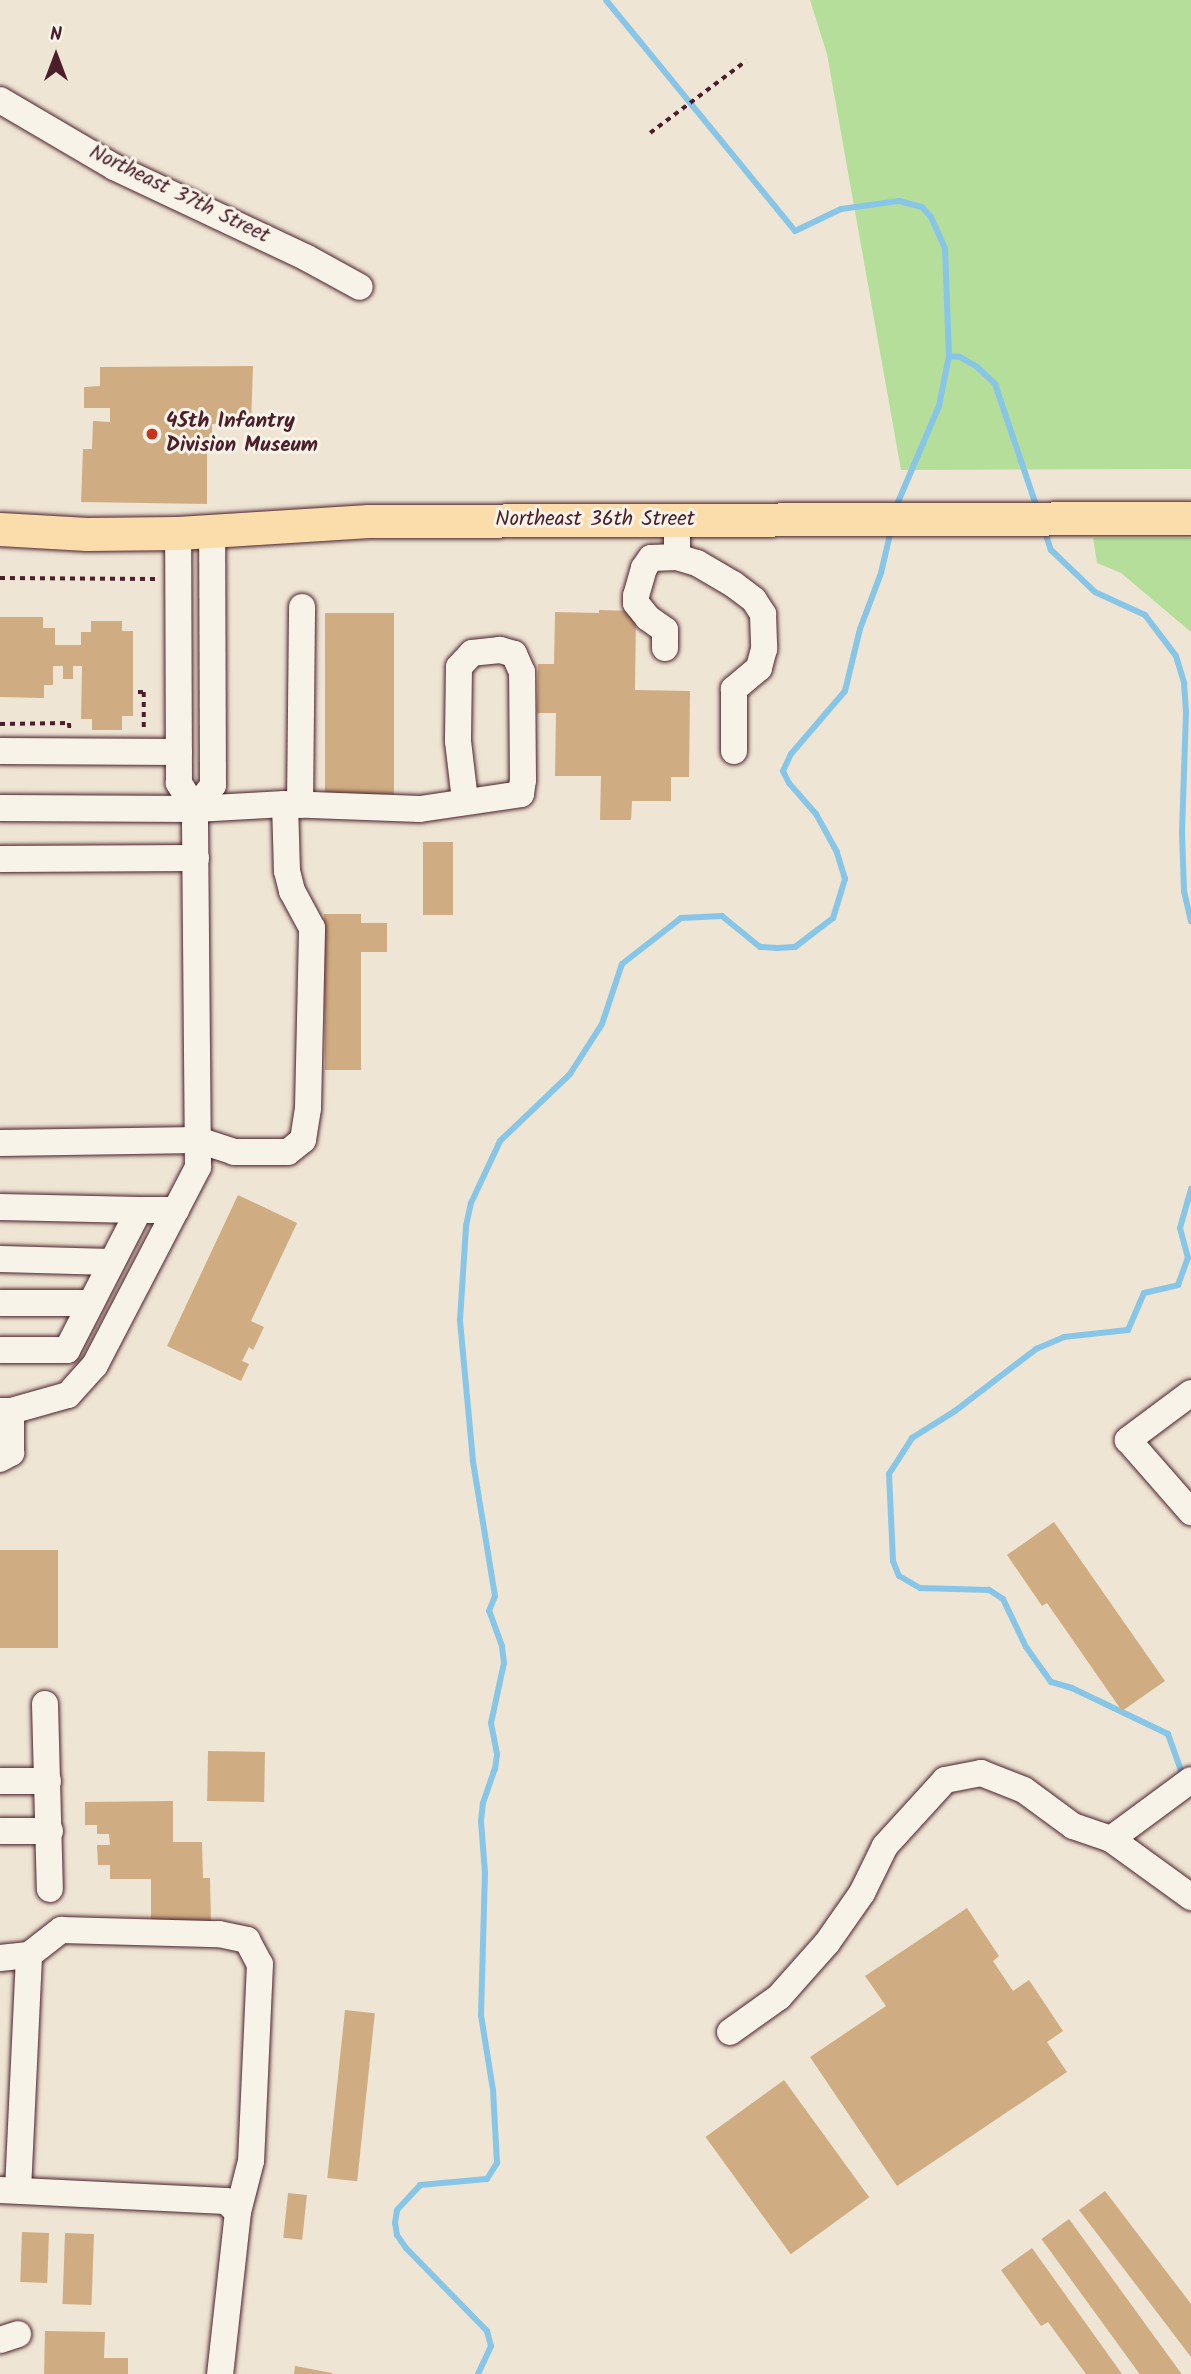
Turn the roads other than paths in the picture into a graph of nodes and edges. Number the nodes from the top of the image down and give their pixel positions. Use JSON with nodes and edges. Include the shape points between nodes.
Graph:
{"nodes":[{"id":1,"x":0,"y":100,"type":"edge"},
{"id":2,"x":360,"y":287,"type":"dead end"},
{"id":3,"x":1191,"y":518,"type":"edge"},
{"id":4,"x":677,"y":520,"type":"junction"},
{"id":5,"x":0,"y":528,"type":"edge"},
{"id":6,"x":212,"y":531,"type":"junction"},
{"id":7,"x":178,"y":533,"type":"junction"},
{"id":8,"x":677,"y":557,"type":"junction"},
{"id":9,"x":302,"y":607,"type":"dead end"},
{"id":10,"x":664,"y":648,"type":"dead end"},
{"id":11,"x":0,"y":751,"type":"edge"},
{"id":12,"x":734,"y":751,"type":"dead end"},
{"id":13,"x":179,"y":752,"type":"junction"},
{"id":14,"x":465,"y":801,"type":"junction"},
{"id":15,"x":292,"y":804,"type":"junction"},
{"id":16,"x":0,"y":808,"type":"edge"},
{"id":17,"x":195,"y":809,"type":"junction"},
{"id":18,"x":196,"y":858,"type":"junction"},
{"id":19,"x":0,"y":859,"type":"edge"},
{"id":20,"x":198,"y":1140,"type":"junction"},
{"id":21,"x":0,"y":1143,"type":"edge"},
{"id":22,"x":0,"y":1208,"type":"edge"},
{"id":23,"x":139,"y":1210,"type":"junction"},
{"id":24,"x":176,"y":1210,"type":"junction"},
{"id":25,"x":0,"y":1259,"type":"edge"},
{"id":26,"x":112,"y":1262,"type":"junction"},
{"id":27,"x":0,"y":1303,"type":"edge"},
{"id":28,"x":91,"y":1303,"type":"junction"},
{"id":29,"x":0,"y":1350,"type":"edge"},
{"id":30,"x":1191,"y":1393,"type":"edge"},
{"id":31,"x":6,"y":1411,"type":"edge"},
{"id":32,"x":0,"y":1459,"type":"edge"},
{"id":33,"x":1191,"y":1512,"type":"edge"},
{"id":34,"x":45,"y":1704,"type":"dead end"},
{"id":35,"x":1191,"y":1780,"type":"edge"},
{"id":36,"x":0,"y":1781,"type":"edge"},
{"id":37,"x":48,"y":1781,"type":"junction"},
{"id":38,"x":0,"y":1831,"type":"edge"},
{"id":39,"x":50,"y":1831,"type":"junction"},
{"id":40,"x":1111,"y":1839,"type":"junction"},
{"id":41,"x":50,"y":1889,"type":"dead end"},
{"id":42,"x":1191,"y":1897,"type":"edge"},
{"id":43,"x":29,"y":1955,"type":"junction"},
{"id":44,"x":0,"y":1958,"type":"edge"},
{"id":45,"x":730,"y":2032,"type":"dead end"},
{"id":46,"x":9,"y":2190,"type":"edge"},
{"id":47,"x":238,"y":2212,"type":"junction"},
{"id":48,"x":220,"y":2374,"type":"edge"}],
"edges":[{"from":1,"to":2,"type":"street","name":"Northeast 37th Street","via":[[114,167]]},
{"from":3,"to":4,"type":"main road","name":"Northeast 36th Street"},
{"from":4,"to":6,"type":"main road","name":"Northeast 36th Street","via":[[369,521]]},
{"from":4,"to":8,"type":"street"},
{"from":5,"to":7,"type":"main road","name":"Northeast 36th Street","via":[[87,534]]},
{"from":6,"to":7,"type":"main road","name":"Northeast 36th Street"},
{"from":6,"to":17,"type":"street","via":[[213,785]]},
{"from":7,"to":13,"type":"street"},
{"from":8,"to":10,"type":"street","via":[[651,558],[636,596],[648,618],[664,630]]},
{"from":8,"to":12,"type":"street","via":[[698,563],[733,584],[754,600],[763,614],[764,649],[758,668],[734,689]]},
{"from":9,"to":15,"type":"street"},
{"from":11,"to":13,"type":"street"},
{"from":13,"to":17,"type":"street","via":[[179,783]]},
{"from":14,"to":14,"type":"street","via":[[521,793],[522,672],[514,654],[500,650],[472,653],[458,667],[458,741]]},
{"from":14,"to":15,"type":"street","via":[[420,809]]},
{"from":15,"to":17,"type":"street"},
{"from":15,"to":20,"type":"street","via":[[287,871],[312,928],[308,1108],[303,1140],[288,1152],[234,1152]]},
{"from":16,"to":17,"type":"street"},
{"from":17,"to":18,"type":"street"},
{"from":18,"to":19,"type":"street"},
{"from":18,"to":20,"type":"street"},
{"from":20,"to":21,"type":"street"},
{"from":20,"to":24,"type":"street","via":[[198,1167]]},
{"from":22,"to":23,"type":"street"},
{"from":23,"to":24,"type":"street"},
{"from":23,"to":26,"type":"street"},
{"from":24,"to":31,"type":"street","via":[[95,1365],[68,1395]]},
{"from":25,"to":26,"type":"street"},
{"from":26,"to":28,"type":"street"},
{"from":27,"to":28,"type":"street"},
{"from":28,"to":29,"type":"street","via":[[67,1350]]},
{"from":30,"to":33,"type":"street","via":[[1128,1440]]},
{"from":31,"to":32,"type":"street","via":[[11,1453]]},
{"from":34,"to":37,"type":"street"},
{"from":35,"to":40,"type":"street"},
{"from":36,"to":37,"type":"street"},
{"from":37,"to":39,"type":"street"},
{"from":38,"to":39,"type":"street"},
{"from":39,"to":41,"type":"street"},
{"from":40,"to":42,"type":"street"},
{"from":40,"to":45,"type":"street","via":[[1073,1826],[1024,1790],[981,1773],[945,1780],[885,1846],[862,1893],[827,1943],[779,1997]]},
{"from":43,"to":44,"type":"street"},
{"from":43,"to":46,"type":"street"},
{"from":43,"to":47,"type":"street","via":[[61,1930],[219,1934],[247,1940],[260,1964],[251,2161]]},
{"from":46,"to":47,"type":"street","via":[[226,2201]]},
{"from":47,"to":48,"type":"street"}]}
